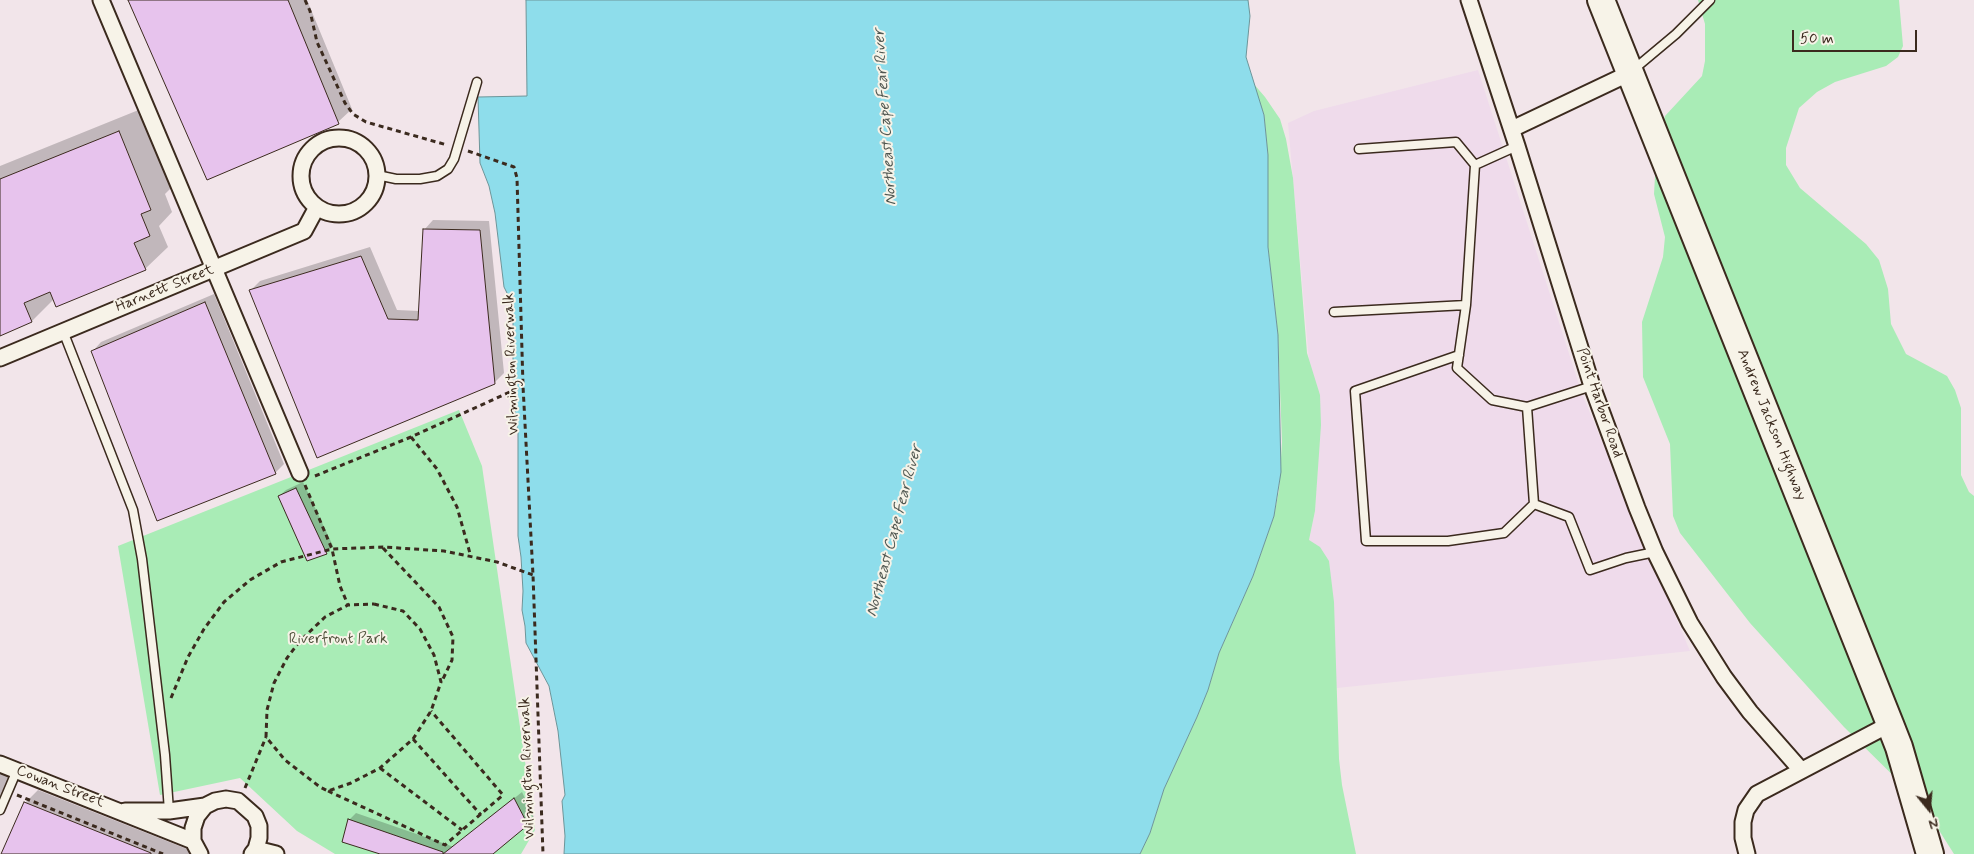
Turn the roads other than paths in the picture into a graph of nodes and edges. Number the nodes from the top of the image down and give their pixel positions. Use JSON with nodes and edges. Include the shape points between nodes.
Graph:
{"nodes":[{"id":1,"x":101,"y":0,"type":"edge"},
{"id":2,"x":1469,"y":0,"type":"edge"},
{"id":3,"x":1601,"y":0,"type":"edge"},
{"id":4,"x":1710,"y":0,"type":"edge"},
{"id":5,"x":1630,"y":73,"type":"junction"},
{"id":6,"x":477,"y":82,"type":"dead end"},
{"id":7,"x":1512,"y":129,"type":"junction"},
{"id":8,"x":1517,"y":146,"type":"junction"},
{"id":9,"x":1359,"y":149,"type":"dead end"},
{"id":10,"x":1475,"y":164,"type":"junction"},
{"id":11,"x":377,"y":176,"type":"junction"},
{"id":12,"x":317,"y":207,"type":"junction"},
{"id":13,"x":213,"y":270,"type":"junction"},
{"id":14,"x":1466,"y":305,"type":"junction"},
{"id":15,"x":1334,"y":312,"type":"dead end"},
{"id":16,"x":63,"y":331,"type":"junction"},
{"id":17,"x":1459,"y":355,"type":"junction"},
{"id":18,"x":0,"y":358,"type":"edge"},
{"id":19,"x":1592,"y":386,"type":"junction"},
{"id":20,"x":1527,"y":407,"type":"junction"},
{"id":21,"x":302,"y":477,"type":"road end"},
{"id":22,"x":1534,"y":504,"type":"junction"},
{"id":23,"x":1655,"y":552,"type":"junction"},
{"id":24,"x":1890,"y":724,"type":"junction"},
{"id":25,"x":0,"y":764,"type":"edge"},
{"id":26,"x":17,"y":770,"type":"junction"},
{"id":27,"x":1800,"y":770,"type":"junction"},
{"id":28,"x":205,"y":806,"type":"junction"},
{"id":29,"x":0,"y":810,"type":"edge"},
{"id":30,"x":121,"y":811,"type":"junction"},
{"id":31,"x":169,"y":811,"type":"junction"},
{"id":32,"x":197,"y":847,"type":"edge"},
{"id":33,"x":254,"y":851,"type":"edge"},
{"id":34,"x":276,"y":854,"type":"edge"},
{"id":35,"x":1747,"y":854,"type":"edge"},
{"id":36,"x":1930,"y":854,"type":"edge"}],
"edges":[{"from":1,"to":13,"type":"street"},
{"from":2,"to":7,"type":"street","name":"Point Harbor Road"},
{"from":3,"to":5,"type":"highway","name":"Andrew Jackson Highway"},
{"from":4,"to":5,"type":"lane"},
{"from":5,"to":7,"type":"street"},
{"from":5,"to":24,"type":"highway","name":"Andrew Jackson Highway"},
{"from":6,"to":11,"type":"lane","via":[[458,148],[448,169],[437,176],[420,179]]},
{"from":7,"to":8,"type":"street","name":"Point Harbor Road"},
{"from":8,"to":10,"type":"lane"},
{"from":8,"to":19,"type":"street","name":"Point Harbor Road"},
{"from":9,"to":10,"type":"lane","via":[[1456,142]]},
{"from":10,"to":14,"type":"lane"},
{"from":11,"to":12,"type":"street","via":[[372,195],[358,209],[337,214]]},
{"from":11,"to":12,"type":"street","via":[[368,152],[358,144],[346,139],[321,143],[311,151],[301,174],[302,187]]},
{"from":12,"to":13,"type":"street","name":"Harnett Street","via":[[304,231]]},
{"from":13,"to":16,"type":"street","name":"Harnett Street"},
{"from":13,"to":21,"type":"street"},
{"from":14,"to":15,"type":"lane"},
{"from":14,"to":17,"type":"lane"},
{"from":16,"to":18,"type":"street","name":"Harnett Street"},
{"from":16,"to":31,"type":"lane","via":[[133,510],[142,559]]},
{"from":17,"to":20,"type":"lane","via":[[1458,368],[1492,400]]},
{"from":17,"to":22,"type":"lane","via":[[1355,391],[1366,541],[1448,541],[1504,533]]},
{"from":19,"to":20,"type":"lane"},
{"from":19,"to":23,"type":"street","name":"Point Harbor Road"},
{"from":20,"to":22,"type":"lane"},
{"from":22,"to":23,"type":"lane","via":[[1569,517],[1590,570]]},
{"from":23,"to":27,"type":"street","name":"Point Harbor Road","via":[[1690,623],[1719,670]]},
{"from":24,"to":27,"type":"street"},
{"from":24,"to":36,"type":"highway","name":"Andrew Jackson Highway"},
{"from":25,"to":26,"type":"street","name":"Cowan Street"},
{"from":26,"to":29,"type":"lane"},
{"from":26,"to":30,"type":"street","name":"Cowan Street"},
{"from":27,"to":35,"type":"street","via":[[1766,788],[1751,802],[1743,822]]},
{"from":28,"to":31,"type":"street","name":"Cowan Street"},
{"from":28,"to":32,"type":"street","via":[[192,828]]},
{"from":28,"to":33,"type":"street","name":"Cowan Street","via":[[226,799],[238,801],[255,816],[259,838]]},
{"from":30,"to":31,"type":"street","name":"Cowan Street"},
{"from":30,"to":32,"type":"street","name":"Cowan Street"},
{"from":33,"to":34,"type":"street"}]}
